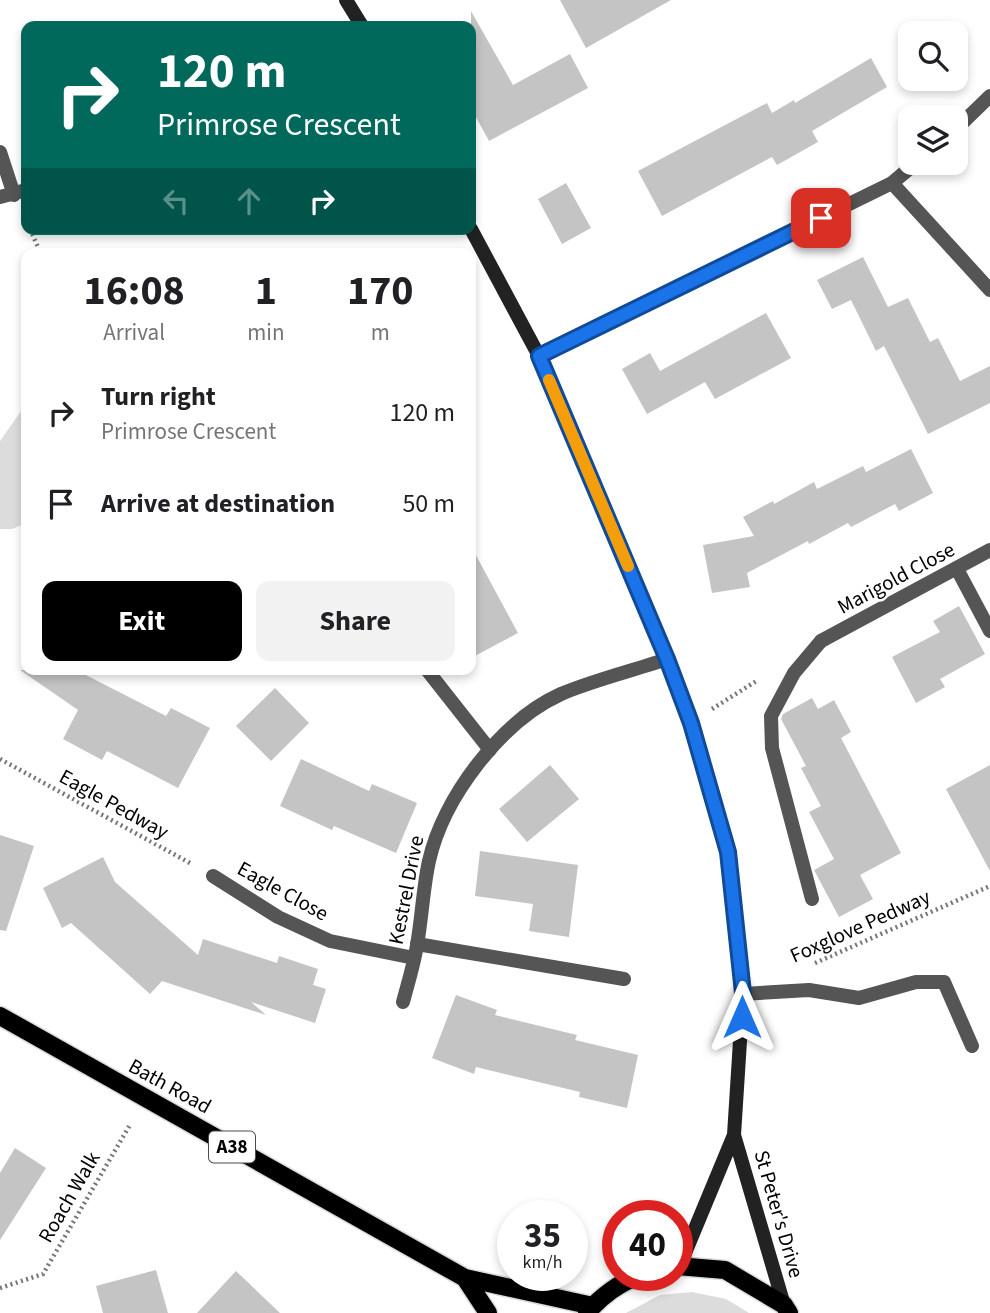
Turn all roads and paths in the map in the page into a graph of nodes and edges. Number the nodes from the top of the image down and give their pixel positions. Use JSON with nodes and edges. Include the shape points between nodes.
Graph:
{"nodes":[{"id":1,"x":346,"y":0,"type":"edge"},
{"id":2,"x":356,"y":21,"type":"edge"},
{"id":3,"x":990,"y":96,"type":"edge"},
{"id":4,"x":968,"y":117,"type":"edge"},
{"id":5,"x":0,"y":152,"type":"edge"},
{"id":6,"x":902,"y":175,"type":"edge"},
{"id":7,"x":892,"y":183,"type":"junction"},
{"id":8,"x":14,"y":194,"type":"edge"},
{"id":9,"x":474,"y":235,"type":"edge"},
{"id":10,"x":990,"y":290,"type":"edge"},
{"id":11,"x":539,"y":356,"type":"junction"},
{"id":12,"x":990,"y":550,"type":"edge"},
{"id":13,"x":957,"y":569,"type":"junction"},
{"id":14,"x":990,"y":631,"type":"edge"},
{"id":15,"x":667,"y":659,"type":"junction"},
{"id":16,"x":431,"y":675,"type":"edge"},
{"id":17,"x":490,"y":750,"type":"junction"},
{"id":18,"x":0,"y":759,"type":"edge"},
{"id":19,"x":214,"y":876,"type":"joint"},
{"id":20,"x":990,"y":886,"type":"edge"},
{"id":21,"x":812,"y":900,"type":"dead end"},
{"id":22,"x":416,"y":951,"type":"junction"},
{"id":23,"x":814,"y":963,"type":"dead end"},
{"id":24,"x":624,"y":979,"type":"dead end"},
{"id":25,"x":743,"y":993,"type":"junction"},
{"id":26,"x":403,"y":1002,"type":"dead end"},
{"id":27,"x":0,"y":1016,"type":"edge"},
{"id":28,"x":972,"y":1046,"type":"dead end"},
{"id":29,"x":146,"y":1098,"type":"junction"},
{"id":30,"x":734,"y":1135,"type":"junction"},
{"id":31,"x":693,"y":1231,"type":"edge"},
{"id":32,"x":693,"y":1267,"type":"edge"},
{"id":33,"x":464,"y":1278,"type":"junction"},
{"id":34,"x":0,"y":1289,"type":"edge"},
{"id":35,"x":614,"y":1291,"type":"edge"},
{"id":36,"x":787,"y":1309,"type":"edge"},
{"id":37,"x":590,"y":1310,"type":"edge"},
{"id":38,"x":488,"y":1313,"type":"edge"}],
"edges":[{"from":1,"to":2,"type":"street"},
{"from":3,"to":4,"type":"street"},
{"from":5,"to":8,"type":"street"},
{"from":6,"to":7,"type":"street"},
{"from":7,"to":10,"type":"street"},
{"from":7,"to":11,"type":"street"},
{"from":9,"to":11,"type":"street","name":"St Peter's Drive"},
{"from":11,"to":15,"type":"street","name":"St Peter's Drive"},
{"from":12,"to":13,"type":"street","name":"Marigold Close"},
{"from":13,"to":14,"type":"street"},
{"from":13,"to":21,"type":"street","name":"Marigold Close","via":[[821,641],[794,673],[771,716],[772,748]]},
{"from":15,"to":17,"type":"street","name":"Kestrel Drive","via":[[560,695],[523,718]]},
{"from":15,"to":25,"type":"street","name":"St Peter's Drive","via":[[691,723],[728,852]]},
{"from":16,"to":17,"type":"street"},
{"from":17,"to":22,"type":"street","name":"Kestrel Drive","via":[[439,827],[429,860]]},
{"from":18,"to":19,"type":"path","name":"Eagle Pedway"},
{"from":19,"to":22,"type":"street","name":"Eagle Close","via":[[278,917],[330,941]]},
{"from":20,"to":23,"type":"path","name":"Foxglove Pedway"},
{"from":22,"to":24,"type":"street","name":"Eagle Close"},
{"from":22,"to":26,"type":"street","name":"Kestrel Drive"},
{"from":25,"to":28,"type":"street","via":[[809,990],[859,998],[916,982],[944,982]]},
{"from":25,"to":30,"type":"street","name":"St Peter's Drive"},
{"from":27,"to":29,"type":"main road","name":"Bath Road","number":"A38"},
{"from":29,"to":33,"type":"main road","name":"Bath Road","number":"A38"},
{"from":29,"to":34,"type":"path","name":"Roach Walk","via":[[43,1274]]},
{"from":30,"to":31,"type":"street","name":"St Peter's Drive"},
{"from":30,"to":36,"type":"street","name":"St Peter's Drive"},
{"from":32,"to":36,"type":"main road","via":[[725,1270]]},
{"from":33,"to":37,"type":"main road","name":"Bath Road","number":"A38"},
{"from":33,"to":38,"type":"main road","name":"Bath Road","number":"A38"},
{"from":35,"to":37,"type":"main road","name":"Bath Road","number":"A38"}]}
